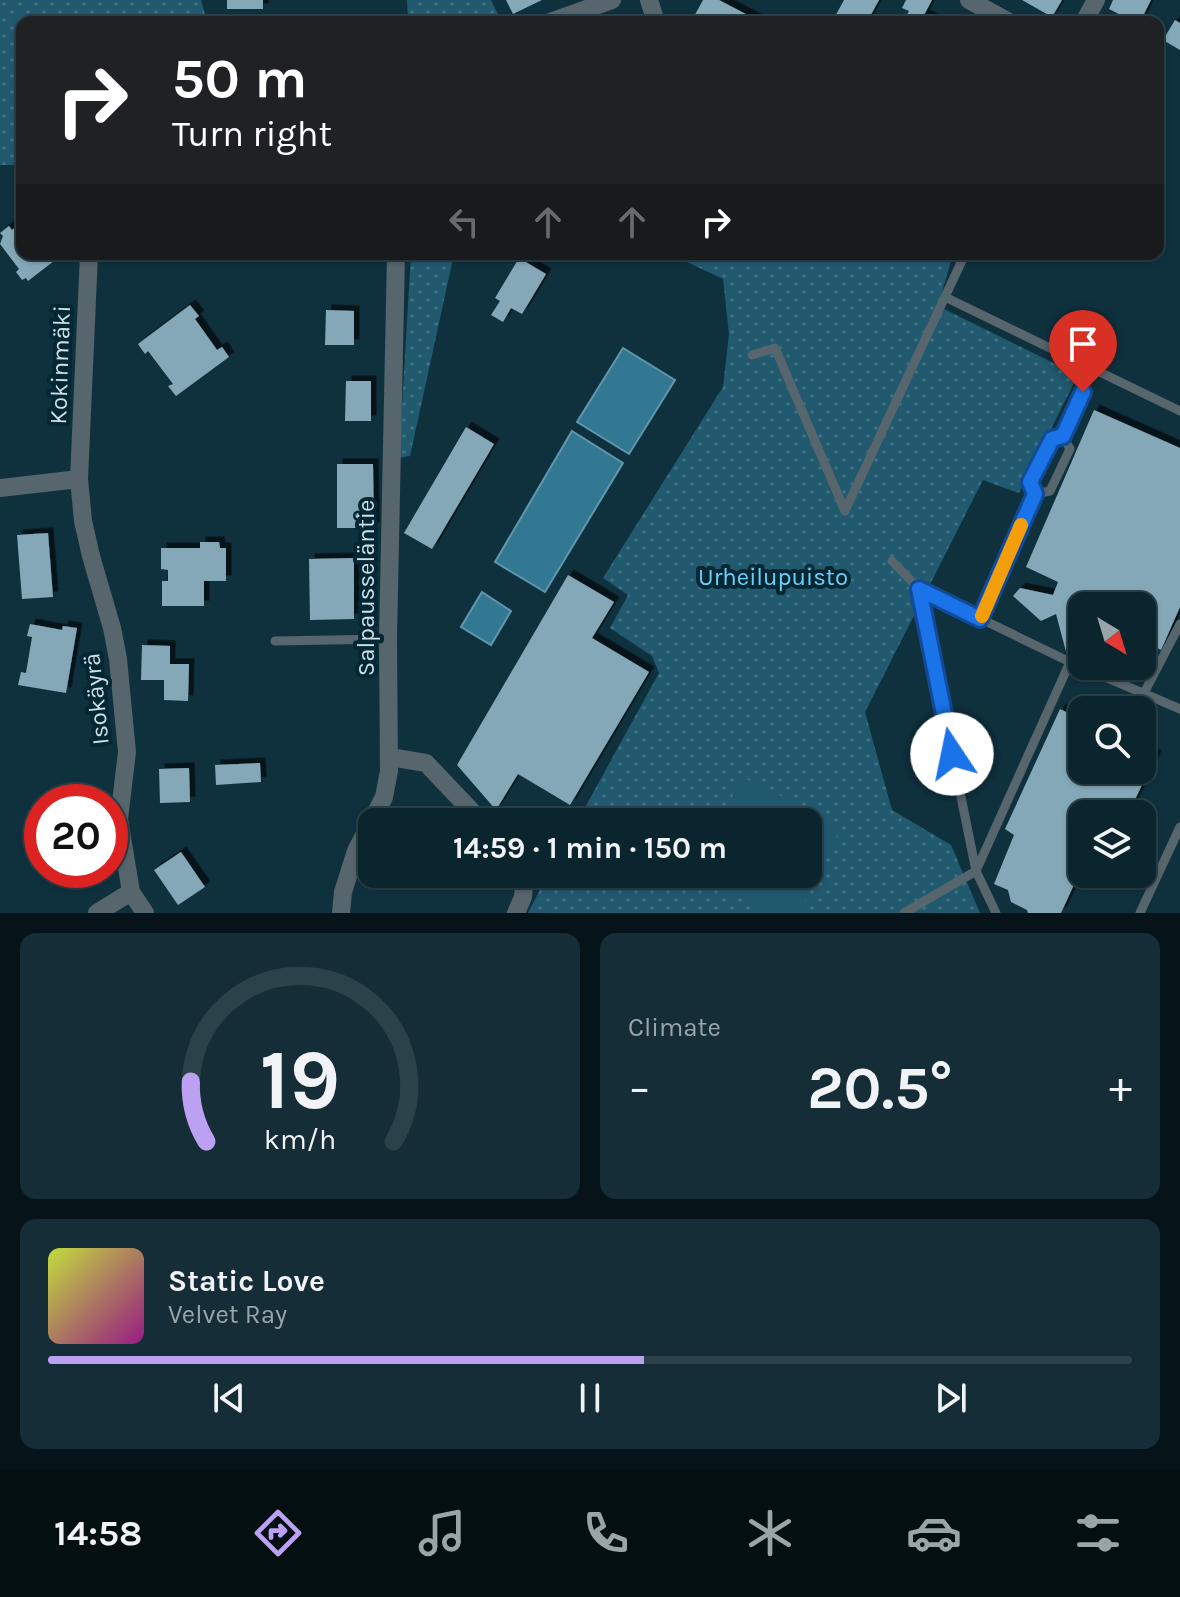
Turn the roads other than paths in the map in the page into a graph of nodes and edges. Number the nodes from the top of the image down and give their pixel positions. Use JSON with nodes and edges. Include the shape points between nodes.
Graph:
{"nodes":[{"id":1,"x":612,"y":0,"type":"edge"},
{"id":2,"x":969,"y":0,"type":"edge"},
{"id":3,"x":567,"y":16,"type":"edge"},
{"id":4,"x":998,"y":16,"type":"edge"},
{"id":5,"x":89,"y":260,"type":"edge"},
{"id":6,"x":396,"y":260,"type":"edge"},
{"id":7,"x":962,"y":260,"type":"edge"},
{"id":8,"x":945,"y":297,"type":"junction"},
{"id":9,"x":752,"y":355,"type":"dead end"},
{"id":10,"x":1092,"y":370,"type":"junction"},
{"id":11,"x":1180,"y":411,"type":"edge"},
{"id":12,"x":1063,"y":436,"type":"junction"},
{"id":13,"x":79,"y":479,"type":"junction"},
{"id":14,"x":0,"y":488,"type":"edge"},
{"id":15,"x":1035,"y":494,"type":"junction"},
{"id":16,"x":892,"y":561,"type":"dead end"},
{"id":17,"x":919,"y":589,"type":"junction"},
{"id":18,"x":980,"y":619,"type":"junction"},
{"id":19,"x":1180,"y":624,"type":"edge"},
{"id":20,"x":388,"y":639,"type":"junction"},
{"id":21,"x":275,"y":641,"type":"dead end"},
{"id":22,"x":1068,"y":661,"type":"edge"},
{"id":23,"x":1068,"y":666,"type":"edge"},
{"id":24,"x":1113,"y":680,"type":"edge"},
{"id":25,"x":1144,"y":693,"type":"junction"},
{"id":26,"x":1180,"y":709,"type":"edge"},
{"id":27,"x":390,"y":757,"type":"junction"},
{"id":28,"x":469,"y":808,"type":"edge"},
{"id":29,"x":1180,"y":827,"type":"edge"},
{"id":30,"x":976,"y":871,"type":"junction"},
{"id":31,"x":524,"y":888,"type":"edge"},
{"id":32,"x":131,"y":892,"type":"junction"},
{"id":33,"x":97,"y":913,"type":"edge"},
{"id":34,"x":145,"y":913,"type":"edge"},
{"id":35,"x":341,"y":913,"type":"edge"},
{"id":36,"x":516,"y":913,"type":"edge"},
{"id":37,"x":904,"y":913,"type":"edge"},
{"id":38,"x":996,"y":913,"type":"edge"},
{"id":39,"x":1140,"y":913,"type":"edge"}],
"edges":[{"from":1,"to":3,"type":"street"},
{"from":2,"to":4,"type":"street"},
{"from":5,"to":13,"type":"street","name":"Kokinmäki"},
{"from":6,"to":20,"type":"street","name":"Salpausseläntie"},
{"from":7,"to":8,"type":"lane"},
{"from":8,"to":9,"type":"lane","via":[[845,511],[775,348]]},
{"from":8,"to":10,"type":"lane"},
{"from":10,"to":11,"type":"lane"},
{"from":10,"to":12,"type":"lane"},
{"from":12,"to":15,"type":"lane","via":[[1052,439],[1030,482]]},
{"from":12,"to":15,"type":"lane","via":[[1070,449],[1050,491]]},
{"from":13,"to":14,"type":"street"},
{"from":13,"to":32,"type":"street","name":"Isokäyrä","via":[[83,521],[118,659],[127,752],[119,819]]},
{"from":15,"to":18,"type":"lane"},
{"from":16,"to":17,"type":"lane"},
{"from":17,"to":18,"type":"lane"},
{"from":17,"to":30,"type":"lane"},
{"from":18,"to":22,"type":"lane"},
{"from":19,"to":25,"type":"lane"},
{"from":20,"to":21,"type":"lane"},
{"from":20,"to":27,"type":"street","name":"Salpausseläntie"},
{"from":23,"to":30,"type":"lane"},
{"from":24,"to":25,"type":"lane"},
{"from":25,"to":26,"type":"lane"},
{"from":27,"to":28,"type":"street","via":[[426,763]]},
{"from":27,"to":35,"type":"street","name":"Salpausseläntie","via":[[384,797],[356,851]]},
{"from":29,"to":39,"type":"lane"},
{"from":30,"to":37,"type":"lane"},
{"from":30,"to":38,"type":"lane"},
{"from":31,"to":36,"type":"street"},
{"from":32,"to":33,"type":"street"},
{"from":32,"to":34,"type":"street","name":"Isokäyrä"}]}
